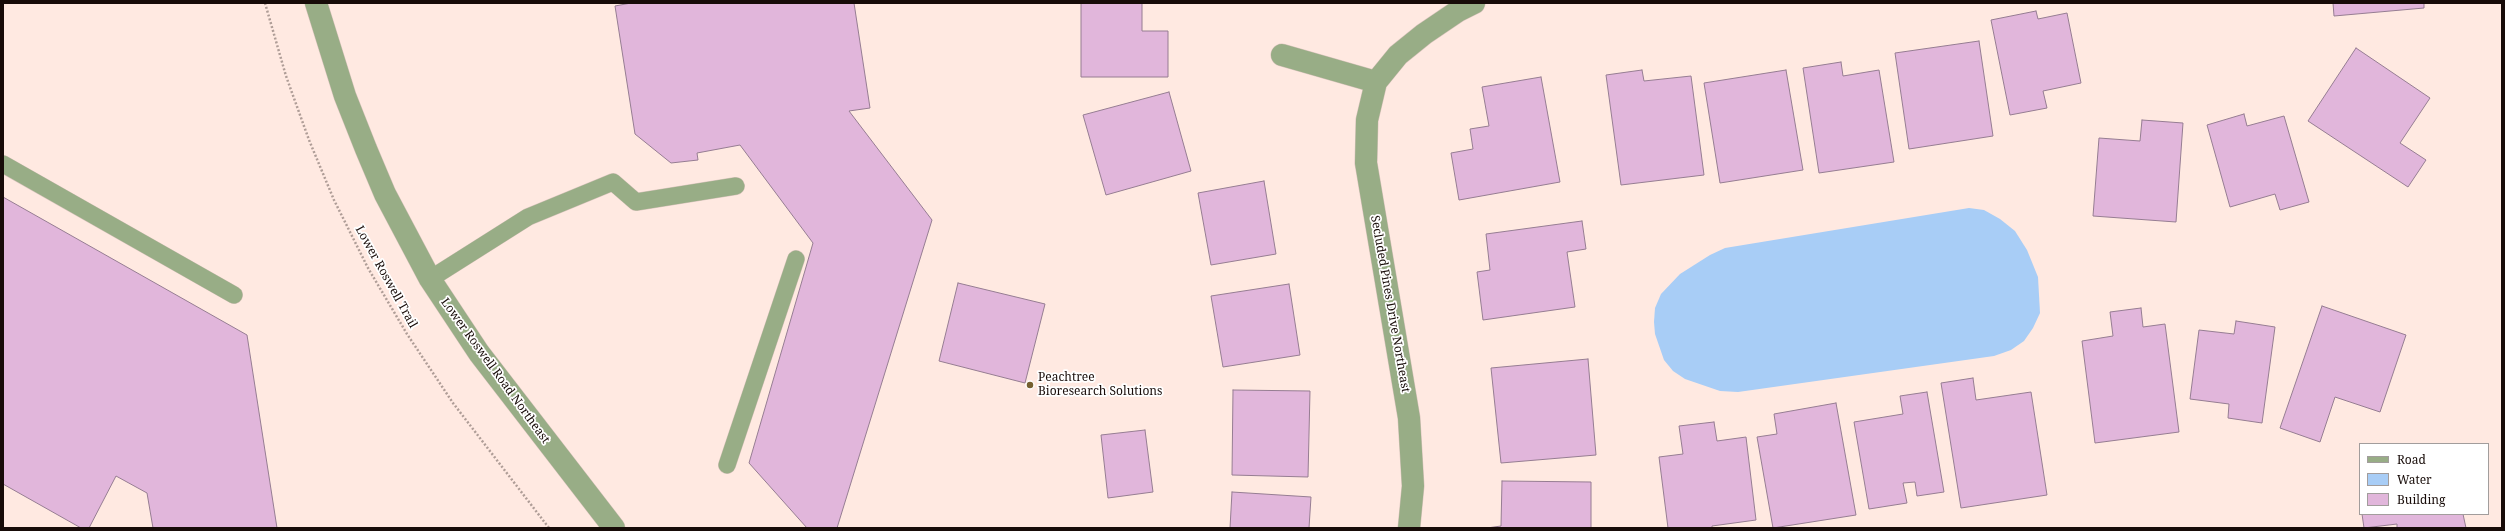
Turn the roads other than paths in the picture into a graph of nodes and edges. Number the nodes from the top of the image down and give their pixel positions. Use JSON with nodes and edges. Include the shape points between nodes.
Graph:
{"nodes":[{"id":1,"x":316,"y":3,"type":"edge"},
{"id":2,"x":1474,"y":3,"type":"edge"},
{"id":3,"x":1282,"y":55,"type":"dead end"},
{"id":4,"x":1376,"y":82,"type":"junction"},
{"id":5,"x":3,"y":164,"type":"edge"},
{"id":6,"x":736,"y":186,"type":"dead end"},
{"id":7,"x":796,"y":259,"type":"dead end"},
{"id":8,"x":430,"y":279,"type":"junction"},
{"id":9,"x":234,"y":295,"type":"dead end"},
{"id":10,"x":727,"y":465,"type":"dead end"},
{"id":11,"x":614,"y":528,"type":"edge"},
{"id":12,"x":1409,"y":528,"type":"edge"}],
"edges":[{"from":1,"to":8,"type":"street","name":"Lower Roswell Road Northeast","via":[[343,89],[366,149],[388,200]]},
{"from":2,"to":4,"type":"street","name":"Secluded Pines Drive Northeast","via":[[1419,38],[1398,55]]},
{"from":3,"to":4,"type":"street"},
{"from":4,"to":12,"type":"street","name":"Secluded Pines Drive Northeast","via":[[1367,120],[1366,163],[1409,418],[1413,486]]},
{"from":5,"to":9,"type":"lane"},
{"from":6,"to":8,"type":"lane","via":[[636,202],[613,182],[528,217]]},
{"from":7,"to":10,"type":"lane"},
{"from":8,"to":11,"type":"street","name":"Lower Roswell Road Northeast","via":[[479,353]]}]}
